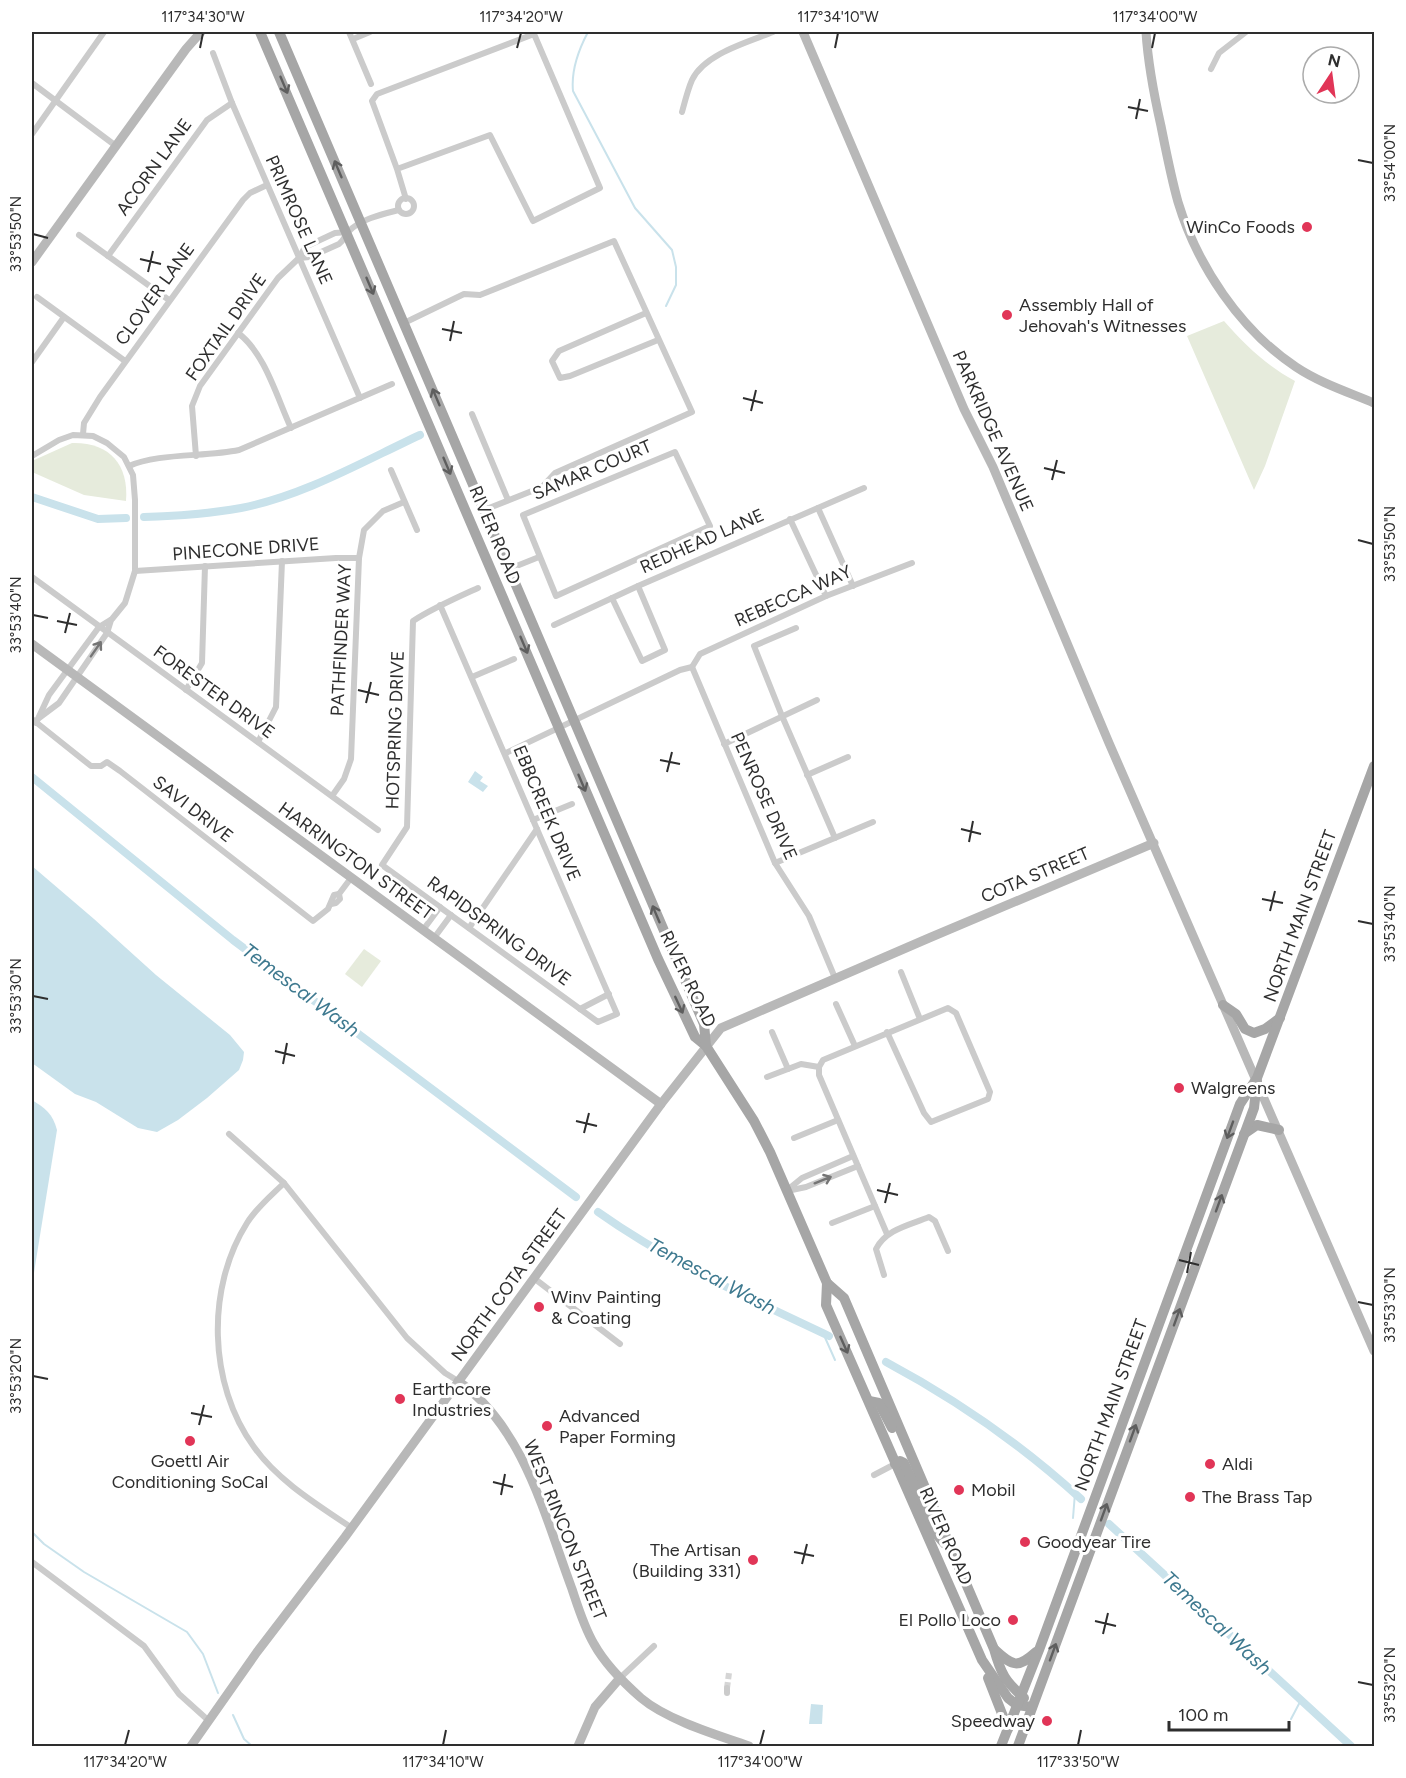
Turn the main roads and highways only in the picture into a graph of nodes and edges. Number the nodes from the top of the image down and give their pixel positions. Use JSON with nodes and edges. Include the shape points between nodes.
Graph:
{"nodes":[{"id":1,"x":260,"y":32,"type":"edge"},
{"id":2,"x":279,"y":32,"type":"edge"},
{"id":3,"x":1374,"y":766,"type":"edge"},
{"id":4,"x":1223,"y":1005,"type":"road end"},
{"id":5,"x":1280,"y":1018,"type":"junction"},
{"id":6,"x":706,"y":1046,"type":"junction"},
{"id":7,"x":1257,"y":1078,"type":"junction"},
{"id":8,"x":1279,"y":1130,"type":"road end"},
{"id":9,"x":1244,"y":1134,"type":"junction"},
{"id":10,"x":827,"y":1283,"type":"junction"},
{"id":11,"x":869,"y":1401,"type":"junction"},
{"id":12,"x":903,"y":1437,"type":"junction"},
{"id":13,"x":896,"y":1464,"type":"junction"},
{"id":14,"x":950,"y":1548,"type":"junction"},
{"id":15,"x":994,"y":1649,"type":"junction"},
{"id":16,"x":1039,"y":1650,"type":"junction"},
{"id":17,"x":982,"y":1660,"type":"junction"},
{"id":18,"x":1019,"y":1700,"type":"junction"},
{"id":19,"x":1032,"y":1707,"type":"junction"},
{"id":20,"x":1008,"y":1729,"type":"junction"},
{"id":21,"x":1001,"y":1746,"type":"edge"},
{"id":22,"x":1018,"y":1746,"type":"edge"}],
"edges":[{"from":1,"to":6,"type":"main road","name":"RIVER ROAD","one_way":true,"via":[[658,959],[695,1037]]},
{"from":6,"to":2,"type":"main road","name":"RIVER ROAD","one_way":true,"via":[[704,1024]]},
{"from":3,"to":5,"type":"main road","name":"NORTH MAIN STREET"},
{"from":4,"to":5,"type":"main road","via":[[1236,1014],[1245,1029],[1254,1033]]},
{"from":5,"to":7,"type":"main road","name":"NORTH MAIN STREET"},
{"from":6,"to":10,"type":"main road","name":"RIVER ROAD","via":[[770,1152]]},
{"from":7,"to":9,"type":"main road","name":"NORTH MAIN STREET","via":[[1254,1107]]},
{"from":7,"to":16,"type":"main road","name":"NORTH MAIN STREET","one_way":true,"via":[[1240,1104]]},
{"from":8,"to":9,"type":"main road","via":[[1257,1125]]},
{"from":19,"to":9,"type":"main road","name":"NORTH MAIN STREET","one_way":true},
{"from":10,"to":11,"type":"main road","name":"RIVER ROAD","one_way":true,"via":[[826,1305]]},
{"from":10,"to":12,"type":"main road","name":"RIVER ROAD","via":[[844,1298]]},
{"from":11,"to":12,"type":"main road","via":[[879,1403],[892,1427]]},
{"from":11,"to":13,"type":"main road","name":"RIVER ROAD"},
{"from":12,"to":14,"type":"main road","name":"RIVER ROAD"},
{"from":13,"to":14,"type":"main road","via":[[904,1463],[936,1535]]},
{"from":13,"to":17,"type":"main road","name":"RIVER ROAD"},
{"from":14,"to":15,"type":"main road","name":"RIVER ROAD"},
{"from":15,"to":16,"type":"main road","via":[[1015,1664],[1024,1663]]},
{"from":15,"to":18,"type":"main road","name":"RIVER ROAD","via":[[999,1668]]},
{"from":16,"to":18,"type":"main road","name":"NORTH MAIN STREET"},
{"from":17,"to":18,"type":"main road","name":"RIVER ROAD","via":[[1003,1693]]},
{"from":17,"to":20,"type":"main road"},
{"from":18,"to":19,"type":"main road","name":"RIVER ROAD"},
{"from":18,"to":20,"type":"main road","name":"NORTH MAIN STREET"},
{"from":19,"to":22,"type":"main road","name":"NORTH MAIN STREET"},
{"from":20,"to":21,"type":"main road","name":"NORTH MAIN STREET"}]}
